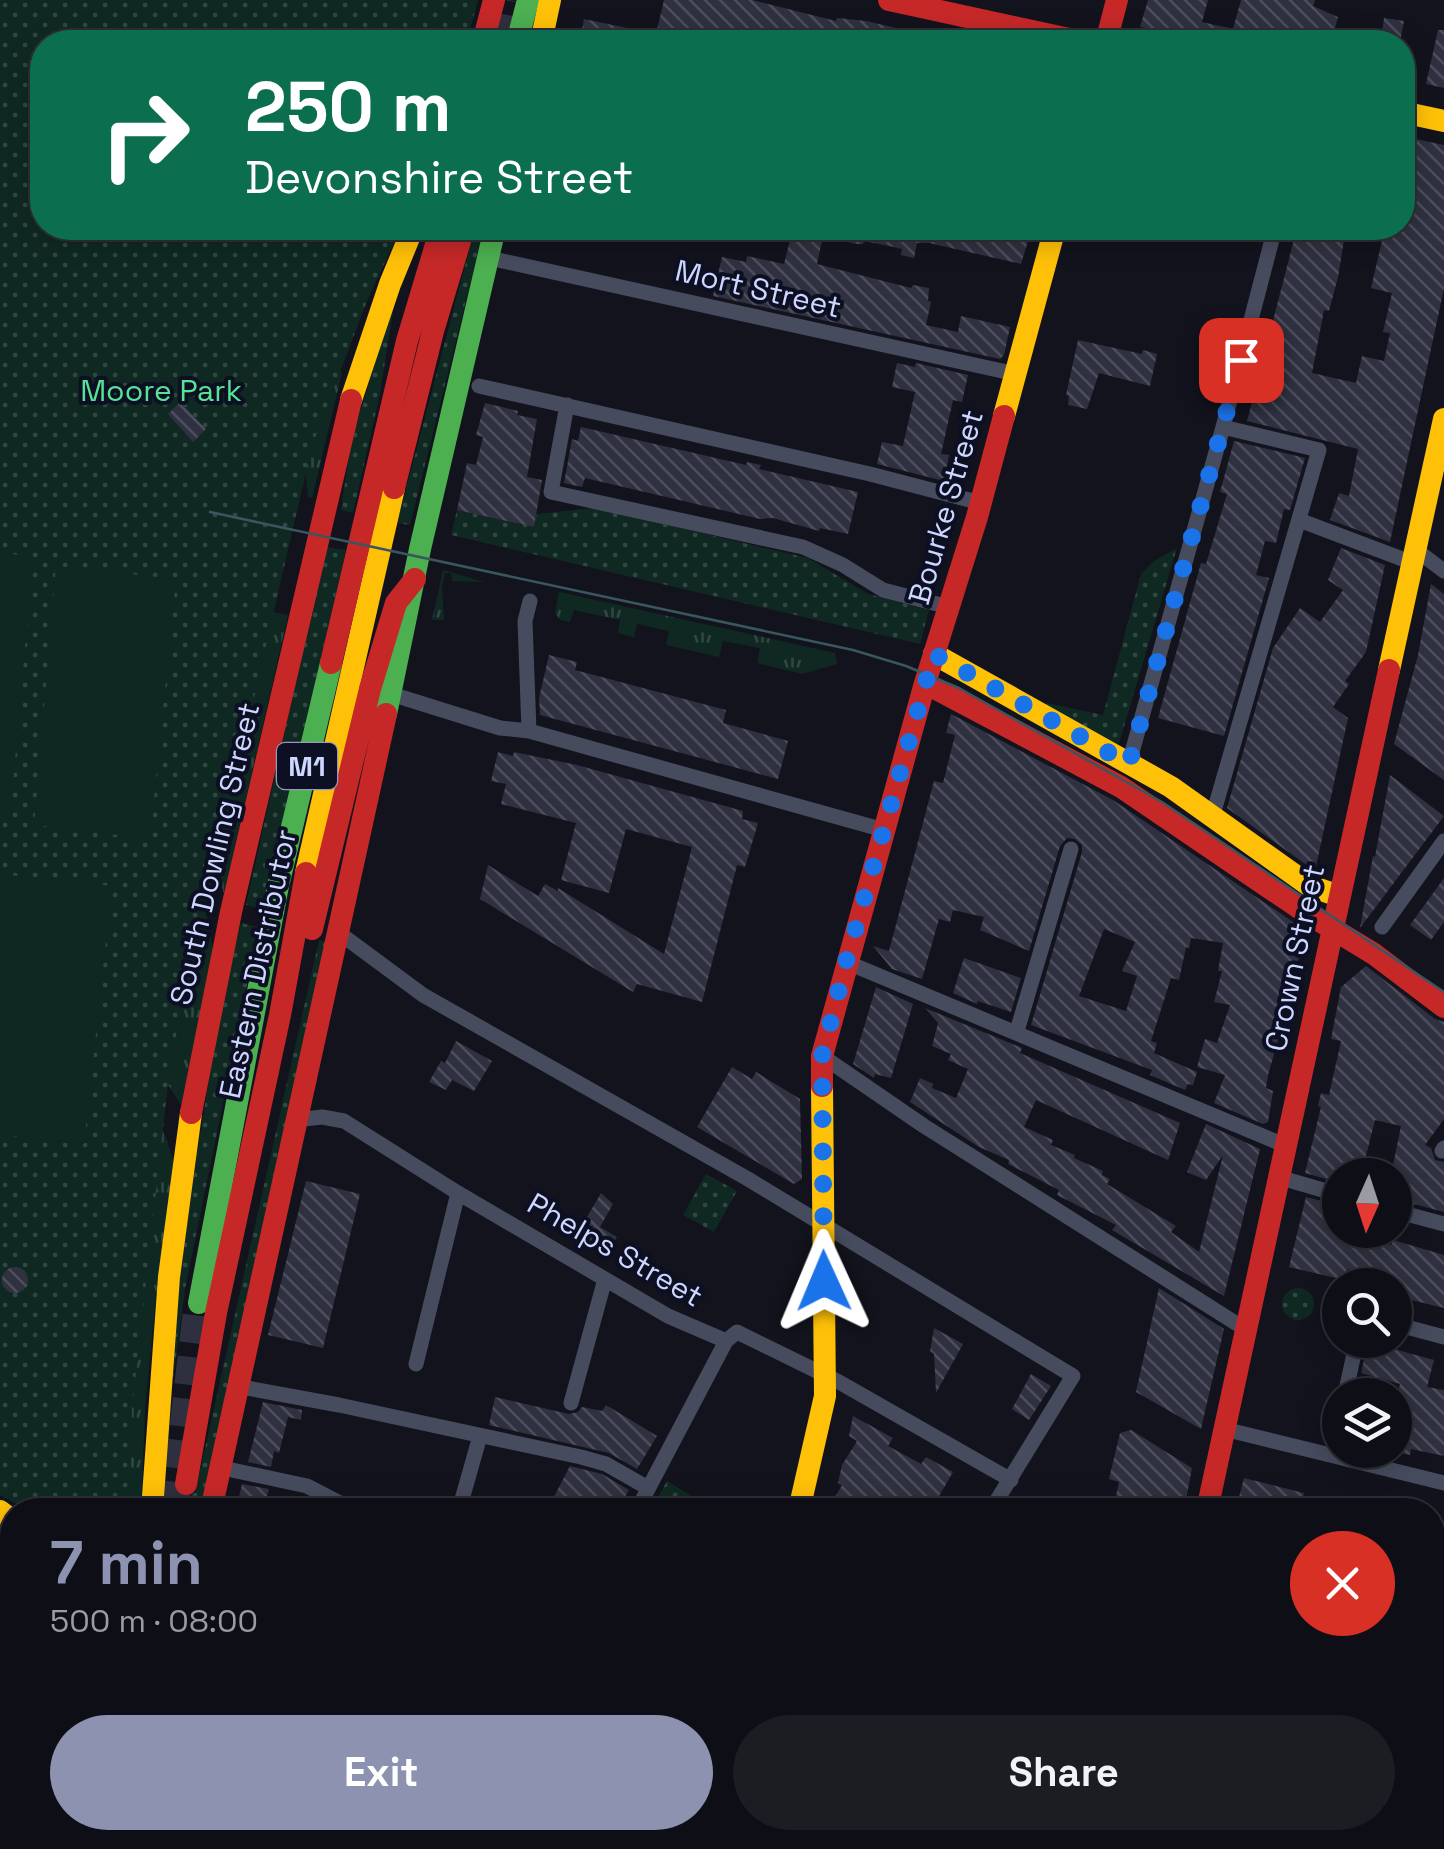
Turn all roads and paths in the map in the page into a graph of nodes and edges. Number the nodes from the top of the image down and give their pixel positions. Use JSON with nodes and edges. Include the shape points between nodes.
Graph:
{"nodes":[{"id":1,"x":494,"y":0,"type":"edge"},
{"id":2,"x":528,"y":0,"type":"edge"},
{"id":3,"x":550,"y":0,"type":"edge"},
{"id":4,"x":889,"y":0,"type":"edge"},
{"id":5,"x":1117,"y":0,"type":"edge"},
{"id":6,"x":486,"y":30,"type":"edge"},
{"id":7,"x":519,"y":30,"type":"edge"},
{"id":8,"x":543,"y":30,"type":"edge"},
{"id":9,"x":1028,"y":30,"type":"edge"},
{"id":10,"x":1109,"y":30,"type":"edge"},
{"id":11,"x":1415,"y":115,"type":"edge"},
{"id":12,"x":1444,"y":121,"type":"edge"},
{"id":13,"x":408,"y":240,"type":"edge"},
{"id":14,"x":437,"y":240,"type":"edge"},
{"id":15,"x":460,"y":240,"type":"edge"},
{"id":16,"x":493,"y":240,"type":"edge"},
{"id":17,"x":1052,"y":240,"type":"edge"},
{"id":18,"x":1272,"y":240,"type":"edge"},
{"id":19,"x":489,"y":258,"type":"junction"},
{"id":20,"x":1016,"y":374,"type":"junction"},
{"id":21,"x":479,"y":386,"type":"dead end"},
{"id":22,"x":567,"y":405,"type":"junction"},
{"id":23,"x":1444,"y":419,"type":"edge"},
{"id":24,"x":1224,"y":427,"type":"junction"},
{"id":25,"x":981,"y":502,"type":"junction"},
{"id":26,"x":1299,"y":520,"type":"junction"},
{"id":27,"x":1415,"y":557,"type":"junction"},
{"id":28,"x":1444,"y":571,"type":"edge"},
{"id":29,"x":415,"y":579,"type":"junction"},
{"id":30,"x":530,"y":601,"type":"dead end"},
{"id":31,"x":948,"y":607,"type":"junction"},
{"id":32,"x":934,"y":654,"type":"junction"},
{"id":33,"x":925,"y":683,"type":"junction"},
{"id":34,"x":391,"y":694,"type":"junction"},
{"id":35,"x":530,"y":730,"type":"junction"},
{"id":36,"x":1129,"y":764,"type":"junction"},
{"id":37,"x":1212,"y":818,"type":"junction"},
{"id":38,"x":884,"y":830,"type":"junction"},
{"id":39,"x":1444,"y":841,"type":"edge"},
{"id":40,"x":1071,"y":848,"type":"dead end"},
{"id":41,"x":1339,"y":896,"type":"junction"},
{"id":42,"x":1382,"y":926,"type":"dead end"},
{"id":43,"x":1332,"y":928,"type":"junction"},
{"id":44,"x":346,"y":938,"type":"dead end"},
{"id":45,"x":846,"y":962,"type":"junction"},
{"id":46,"x":1444,"y":1007,"type":"edge"},
{"id":47,"x":280,"y":1015,"type":"junction"},
{"id":48,"x":1018,"y":1031,"type":"junction"},
{"id":49,"x":822,"y":1056,"type":"junction"},
{"id":50,"x":296,"y":1120,"type":"junction"},
{"id":51,"x":1284,"y":1145,"type":"junction"},
{"id":52,"x":1278,"y":1177,"type":"junction"},
{"id":53,"x":1322,"y":1190,"type":"edge"},
{"id":54,"x":458,"y":1192,"type":"junction"},
{"id":55,"x":1412,"y":1215,"type":"edge"},
{"id":56,"x":822,"y":1224,"type":"junction"},
{"id":57,"x":1444,"y":1224,"type":"edge"},
{"id":58,"x":605,"y":1278,"type":"junction"},
{"id":59,"x":197,"y":1310,"type":"tunnel mouth"},
{"id":60,"x":1246,"y":1329,"type":"junction"},
{"id":61,"x":1412,"y":1329,"type":"edge"},
{"id":62,"x":1444,"y":1337,"type":"edge"},
{"id":63,"x":726,"y":1341,"type":"junction"},
{"id":64,"x":416,"y":1364,"type":"dead end"},
{"id":65,"x":825,"y":1375,"type":"junction"},
{"id":66,"x":236,"y":1386,"type":"junction"},
{"id":67,"x":572,"y":1403,"type":"dead end"},
{"id":68,"x":1224,"y":1428,"type":"junction"},
{"id":69,"x":480,"y":1436,"type":"junction"},
{"id":70,"x":1322,"y":1452,"type":"edge"},
{"id":71,"x":218,"y":1468,"type":"junction"},
{"id":72,"x":1384,"y":1468,"type":"edge"},
{"id":73,"x":1011,"y":1480,"type":"junction"},
{"id":74,"x":1444,"y":1483,"type":"edge"},
{"id":75,"x":186,"y":1484,"type":"dead end"},
{"id":76,"x":648,"y":1488,"type":"junction"},
{"id":77,"x":152,"y":1498,"type":"edge"},
{"id":78,"x":213,"y":1498,"type":"edge"},
{"id":79,"x":330,"y":1498,"type":"edge"},
{"id":80,"x":462,"y":1498,"type":"edge"},
{"id":81,"x":643,"y":1498,"type":"edge"},
{"id":82,"x":802,"y":1498,"type":"edge"},
{"id":83,"x":999,"y":1498,"type":"edge"},
{"id":84,"x":1209,"y":1498,"type":"edge"}],
"edges":[{"from":1,"to":6,"type":"main road"},
{"from":2,"to":7,"type":"main road"},
{"from":3,"to":8,"type":"main road"},
{"from":4,"to":9,"type":"main road"},
{"from":5,"to":10,"type":"main road"},
{"from":11,"to":12,"type":"main road"},
{"from":13,"to":77,"type":"main road","name":"South Dowling Street","via":[[347,405],[203,1044],[158,1365]]},
{"from":14,"to":59,"type":"main road","name":"Eastern Distributor","number":"M1","via":[[278,886]]},
{"from":15,"to":47,"type":"main road","name":"Eastern Distributor","number":"M1","via":[[370,584]]},
{"from":16,"to":19,"type":"main road"},
{"from":17,"to":20,"type":"main road","name":"Bourke Street"},
{"from":18,"to":24,"type":"street"},
{"from":19,"to":20,"type":"street","name":"Mort Street"},
{"from":19,"to":29,"type":"main road"},
{"from":20,"to":25,"type":"main road","name":"Bourke Street"},
{"from":21,"to":22,"type":"street"},
{"from":22,"to":25,"type":"street"},
{"from":22,"to":31,"type":"street","via":[[551,492],[803,547],[882,590]]},
{"from":23,"to":27,"type":"main road","name":"Crown Street"},
{"from":24,"to":26,"type":"street","via":[[1319,450]]},
{"from":24,"to":36,"type":"street"},
{"from":25,"to":31,"type":"main road","name":"Bourke Street"},
{"from":26,"to":27,"type":"street"},
{"from":26,"to":37,"type":"street"},
{"from":27,"to":28,"type":"street"},
{"from":27,"to":41,"type":"main road","name":"Crown Street"},
{"from":29,"to":34,"type":"main road"},
{"from":29,"to":47,"type":"main road","number":"M1","via":[[396,602],[311,933]]},
{"from":30,"to":35,"type":"street"},
{"from":31,"to":32,"type":"main road","name":"Bourke Street"},
{"from":32,"to":33,"type":"main road","name":"Bourke Street"},
{"from":32,"to":36,"type":"main road"},
{"from":33,"to":38,"type":"main road","name":"Bourke Street"},
{"from":33,"to":43,"type":"main road","via":[[1121,786]]},
{"from":34,"to":35,"type":"street","via":[[500,728]]},
{"from":34,"to":50,"type":"main road"},
{"from":35,"to":38,"type":"street"},
{"from":36,"to":37,"type":"main road"},
{"from":37,"to":41,"type":"main road","via":[[1310,886]]},
{"from":38,"to":45,"type":"main road","name":"Bourke Street"},
{"from":39,"to":42,"type":"street"},
{"from":40,"to":48,"type":"street"},
{"from":41,"to":43,"type":"main road","name":"Crown Street"},
{"from":43,"to":46,"type":"main road"},
{"from":43,"to":51,"type":"main road","name":"Crown Street"},
{"from":44,"to":56,"type":"street","via":[[423,995]]},
{"from":45,"to":48,"type":"street"},
{"from":45,"to":49,"type":"main road","name":"Bourke Street"},
{"from":47,"to":75,"type":"main road","name":"Eastern Distributor","number":"M1"},
{"from":48,"to":51,"type":"street"},
{"from":49,"to":56,"type":"main road","name":"Bourke Street"},
{"from":49,"to":60,"type":"street"},
{"from":50,"to":54,"type":"street","name":"Phelps Street","via":[[344,1120]]},
{"from":50,"to":66,"type":"main road"},
{"from":51,"to":52,"type":"main road","name":"Crown Street"},
{"from":52,"to":53,"type":"street"},
{"from":52,"to":60,"type":"main road","name":"Crown Street"},
{"from":54,"to":58,"type":"street","name":"Phelps Street"},
{"from":54,"to":64,"type":"street"},
{"from":55,"to":57,"type":"street"},
{"from":56,"to":65,"type":"main road","name":"Bourke Street"},
{"from":56,"to":73,"type":"street","via":[[1073,1376]]},
{"from":58,"to":63,"type":"street","name":"Phelps Street"},
{"from":58,"to":67,"type":"street"},
{"from":60,"to":68,"type":"main road","name":"Crown Street"},
{"from":61,"to":62,"type":"street"},
{"from":63,"to":65,"type":"street","name":"Phelps Street","via":[[737,1332]]},
{"from":63,"to":76,"type":"street"},
{"from":65,"to":73,"type":"street","name":"Phelps Street"},
{"from":65,"to":82,"type":"main road","name":"Bourke Street"},
{"from":66,"to":69,"type":"street"},
{"from":66,"to":71,"type":"main road"},
{"from":68,"to":70,"type":"street"},
{"from":68,"to":84,"type":"main road","name":"Crown Street"},
{"from":69,"to":76,"type":"street","via":[[606,1464]]},
{"from":69,"to":80,"type":"street"},
{"from":71,"to":78,"type":"main road"},
{"from":71,"to":79,"type":"street","via":[[307,1486]]},
{"from":72,"to":74,"type":"street"},
{"from":73,"to":83,"type":"street"},
{"from":76,"to":81,"type":"street"}]}
